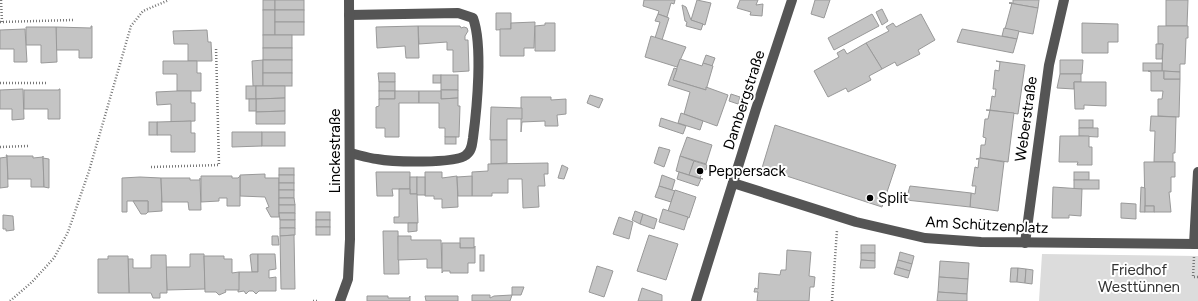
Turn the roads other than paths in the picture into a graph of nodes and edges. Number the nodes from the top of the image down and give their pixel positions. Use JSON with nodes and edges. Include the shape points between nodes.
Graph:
{"nodes":[{"id":1,"x":349,"y":0,"type":"edge"},
{"id":2,"x":792,"y":0,"type":"edge"},
{"id":3,"x":1064,"y":0,"type":"edge"},
{"id":4,"x":349,"y":15,"type":"junction"},
{"id":5,"x":350,"y":153,"type":"junction"},
{"id":6,"x":1198,"y":172,"type":"edge"},
{"id":7,"x":733,"y":183,"type":"junction"},
{"id":8,"x":1025,"y":243,"type":"junction"},
{"id":9,"x":1196,"y":244,"type":"edge"},
{"id":10,"x":340,"y":301,"type":"edge"},
{"id":11,"x":696,"y":301,"type":"edge"}],
"edges":[{"from":1,"to":4,"type":"street","name":"Linckestraße"},
{"from":2,"to":7,"type":"street","name":"Dambergstraße"},
{"from":3,"to":8,"type":"street","name":"Weberstraße","via":[[1049,65]]},
{"from":4,"to":5,"type":"street","name":"Linckestraße"},
{"from":4,"to":5,"type":"street","via":[[458,13],[473,18],[478,30],[474,133],[471,150],[466,156],[438,161],[404,161],[378,160]]},
{"from":5,"to":10,"type":"street","name":"Linckestraße","via":[[348,279]]},
{"from":6,"to":9,"type":"street"},
{"from":7,"to":8,"type":"street","name":"Am Schützenplatz","via":[[838,217],[925,238]]},
{"from":7,"to":11,"type":"street","name":"Dambergstraße"},
{"from":8,"to":9,"type":"street","name":"Am Schützenplatz"}]}
